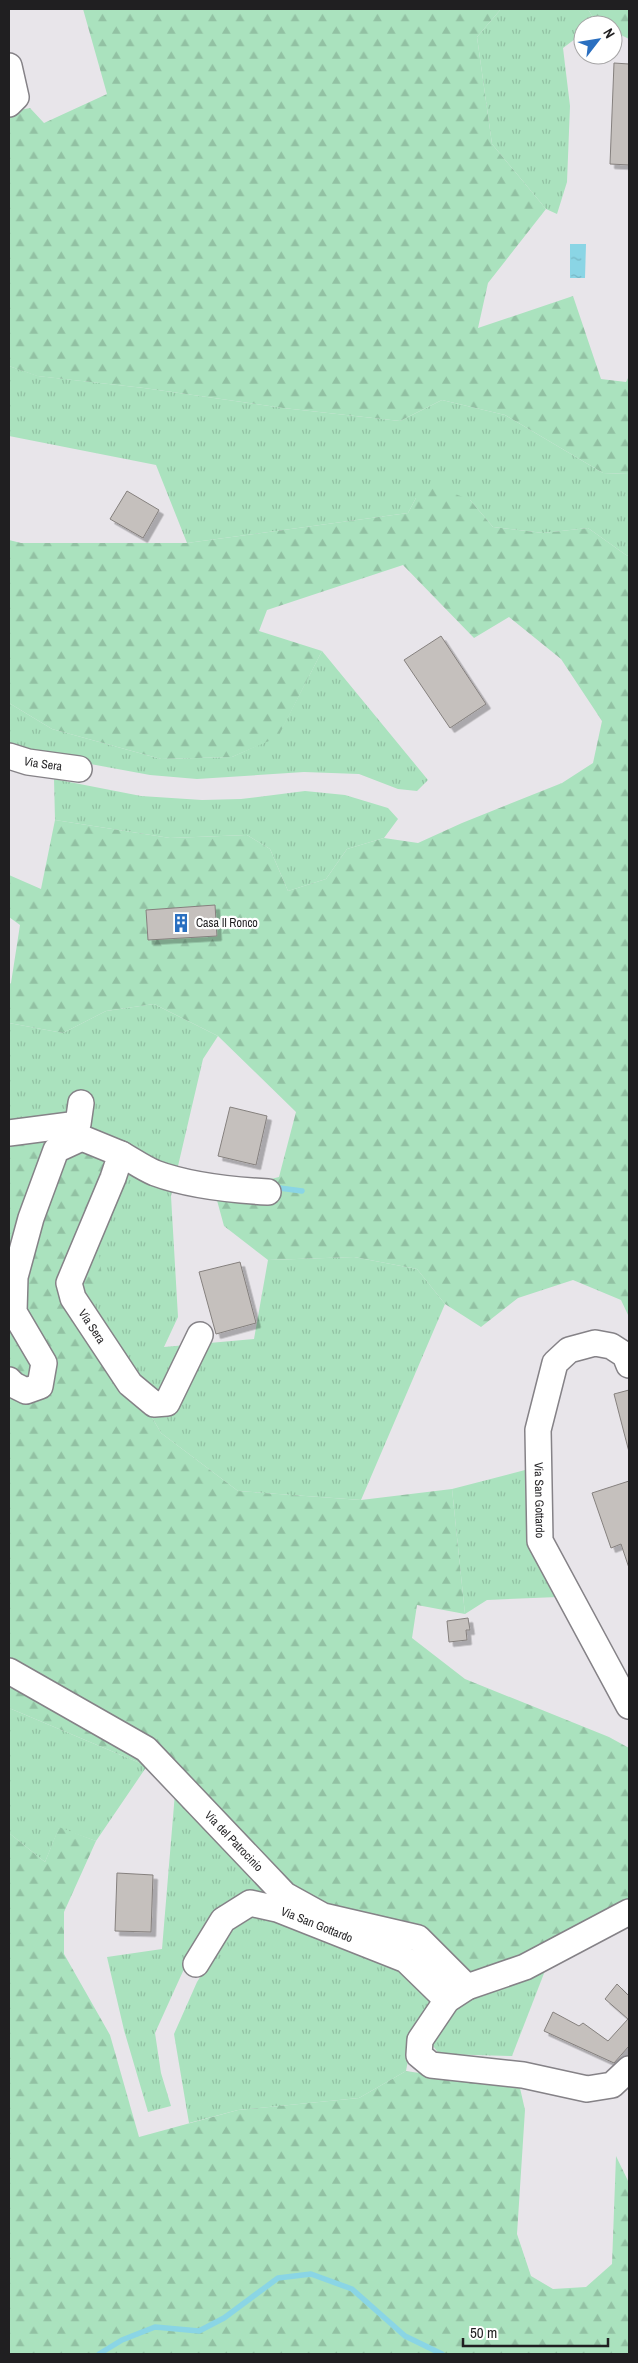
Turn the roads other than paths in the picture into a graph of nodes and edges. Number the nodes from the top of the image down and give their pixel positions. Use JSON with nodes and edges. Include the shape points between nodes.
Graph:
{"nodes":[{"id":1,"x":9,"y":66,"type":"edge"},
{"id":2,"x":9,"y":104,"type":"edge"},
{"id":3,"x":9,"y":756,"type":"edge"},
{"id":4,"x":79,"y":769,"type":"dead end"},
{"id":5,"x":81,"y":1102,"type":"dead end"},
{"id":6,"x":9,"y":1133,"type":"edge"},
{"id":7,"x":121,"y":1154,"type":"junction"},
{"id":8,"x":268,"y":1192,"type":"dead end"},
{"id":9,"x":200,"y":1335,"type":"dead end"},
{"id":10,"x":629,"y":1365,"type":"edge"},
{"id":11,"x":9,"y":1380,"type":"edge"},
{"id":12,"x":9,"y":1671,"type":"edge"},
{"id":13,"x":629,"y":1706,"type":"edge"},
{"id":14,"x":629,"y":1912,"type":"edge"},
{"id":15,"x":196,"y":1964,"type":"dead end"},
{"id":16,"x":457,"y":1993,"type":"junction"},
{"id":17,"x":629,"y":2068,"type":"edge"}],
"edges":[{"from":1,"to":2,"type":"street","via":[[16,97]]},
{"from":3,"to":4,"type":"street","name":"Via Sera"},
{"from":5,"to":6,"type":"street","via":[[78,1124]]},
{"from":7,"to":8,"type":"street","via":[[154,1173],[228,1190]]},
{"from":7,"to":9,"type":"street","name":"Via Sera","via":[[69,1283],[73,1298],[130,1384],[154,1404],[167,1403]]},
{"from":7,"to":11,"type":"street","via":[[82,1138],[56,1150],[14,1277],[14,1312],[44,1363],[43,1376],[40,1386],[26,1391]]},
{"from":10,"to":13,"type":"street","name":"Via San Gottardo","via":[[625,1356],[612,1346],[595,1343],[569,1350],[555,1364],[538,1430],[540,1540]]},
{"from":12,"to":16,"type":"street","name":"Via del Patrocinio","via":[[146,1749],[284,1895],[323,1916],[418,1938]]},
{"from":14,"to":16,"type":"street","via":[[525,1967]]},
{"from":15,"to":16,"type":"street","name":"Via San Gottardo","via":[[223,1920],[250,1903],[277,1909],[406,1960]]},
{"from":16,"to":17,"type":"street","via":[[420,2040],[419,2056],[432,2065],[523,2075],[587,2089],[612,2085]]}]}
